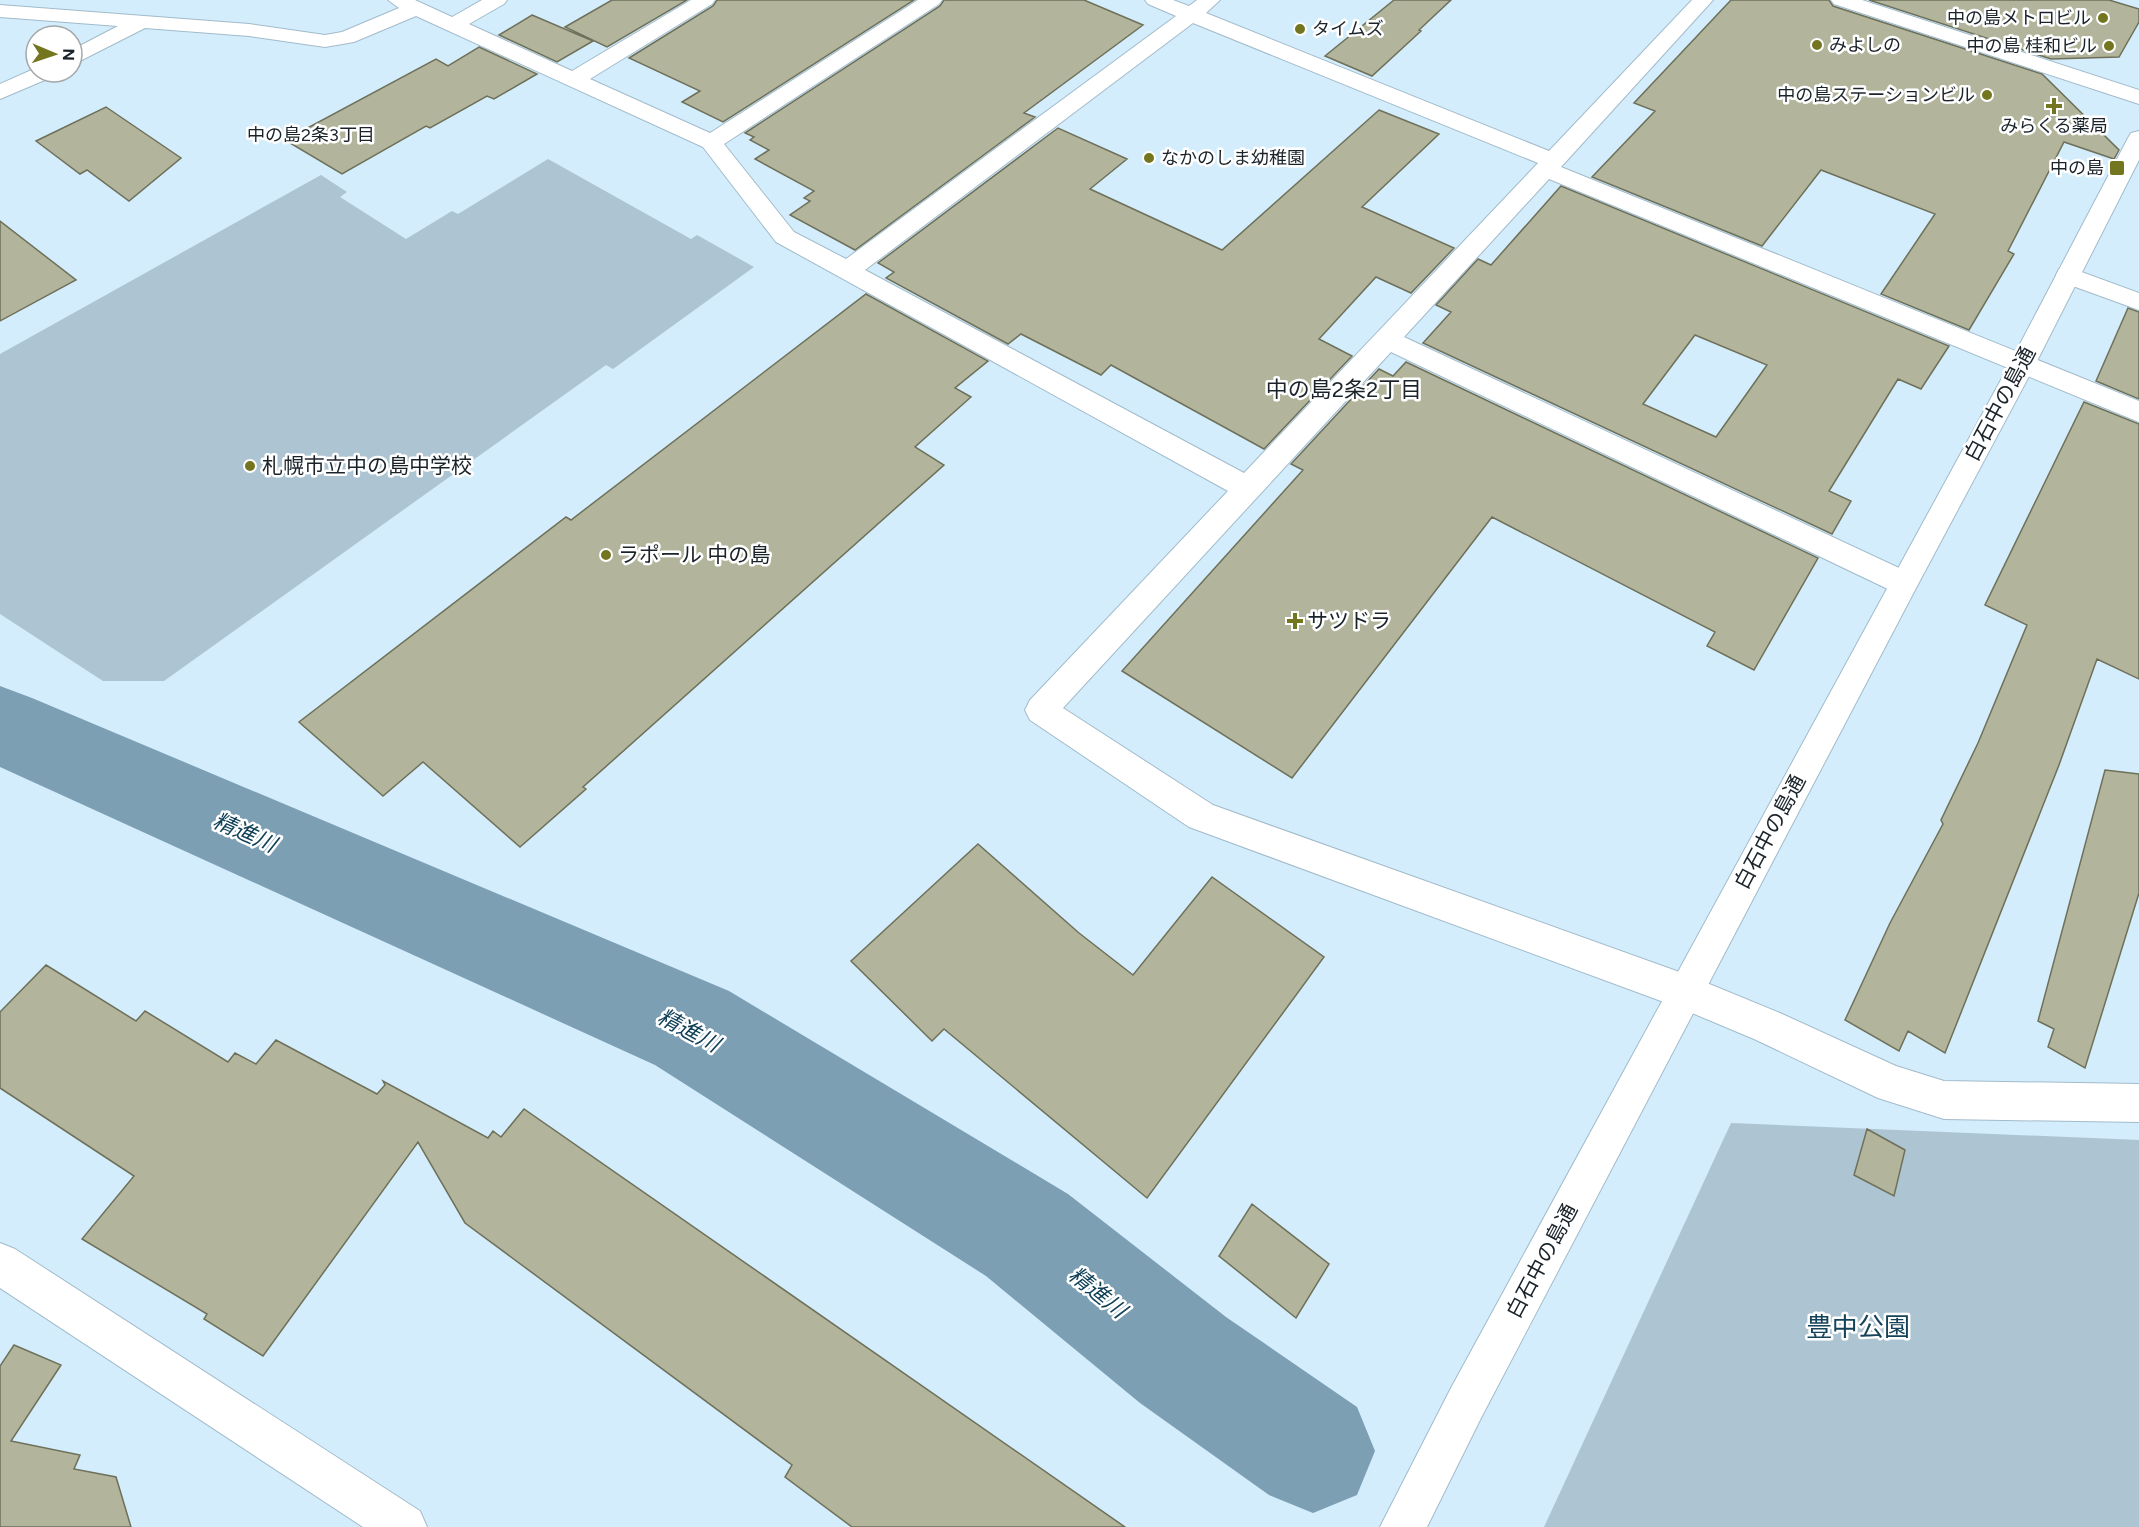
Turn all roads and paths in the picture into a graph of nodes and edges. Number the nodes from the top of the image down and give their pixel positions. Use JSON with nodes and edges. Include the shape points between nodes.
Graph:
{"nodes":[{"id":1,"x":497,"y":0,"type":"edge"},
{"id":2,"x":705,"y":0,"type":"edge"},
{"id":3,"x":932,"y":0,"type":"edge"},
{"id":4,"x":1155,"y":0,"type":"edge"},
{"id":5,"x":1210,"y":0,"type":"edge"},
{"id":6,"x":1703,"y":0,"type":"edge"},
{"id":7,"x":1841,"y":0,"type":"edge"},
{"id":8,"x":407,"y":4,"type":"edge"},
{"id":9,"x":0,"y":11,"type":"edge"},
{"id":10,"x":1191,"y":14,"type":"junction"},
{"id":11,"x":141,"y":22,"type":"junction"},
{"id":12,"x":453,"y":24,"type":"junction"},
{"id":13,"x":84,"y":53,"type":"edge"},
{"id":14,"x":573,"y":80,"type":"junction"},
{"id":15,"x":24,"y":81,"type":"edge"},
{"id":16,"x":0,"y":92,"type":"edge"},
{"id":17,"x":2139,"y":97,"type":"edge"},
{"id":18,"x":2139,"y":138,"type":"edge"},
{"id":19,"x":711,"y":142,"type":"junction"},
{"id":20,"x":1549,"y":165,"type":"junction"},
{"id":21,"x":848,"y":270,"type":"junction"},
{"id":22,"x":2068,"y":275,"type":"junction"},
{"id":23,"x":2139,"y":302,"type":"edge"},
{"id":24,"x":1386,"y":339,"type":"junction"},
{"id":25,"x":2022,"y":364,"type":"junction"},
{"id":26,"x":2139,"y":412,"type":"edge"},
{"id":27,"x":1249,"y":489,"type":"junction"},
{"id":28,"x":1903,"y":583,"type":"junction"},
{"id":29,"x":1685,"y":993,"type":"junction"},
{"id":30,"x":2139,"y":1103,"type":"edge"},
{"id":31,"x":0,"y":1264,"type":"edge"},
{"id":32,"x":404,"y":1527,"type":"edge"},
{"id":33,"x":1403,"y":1527,"type":"edge"}],
"edges":[{"from":1,"to":12,"type":"street"},
{"from":2,"to":14,"type":"street"},
{"from":3,"to":19,"type":"street"},
{"from":4,"to":10,"type":"street"},
{"from":5,"to":10,"type":"street"},
{"from":6,"to":20,"type":"street"},
{"from":7,"to":17,"type":"street"},
{"from":8,"to":11,"type":"street","via":[[336,41]]},
{"from":8,"to":12,"type":"street"},
{"from":9,"to":11,"type":"street"},
{"from":10,"to":20,"type":"street"},
{"from":10,"to":21,"type":"street"},
{"from":11,"to":13,"type":"street"},
{"from":12,"to":14,"type":"street"},
{"from":14,"to":19,"type":"street"},
{"from":15,"to":16,"type":"street"},
{"from":18,"to":22,"type":"street","name":"白石中の島通"},
{"from":19,"to":21,"type":"street","via":[[785,237]]},
{"from":20,"to":24,"type":"street"},
{"from":20,"to":25,"type":"street"},
{"from":21,"to":27,"type":"street"},
{"from":22,"to":23,"type":"street"},
{"from":22,"to":25,"type":"street","name":"白石中の島通"},
{"from":24,"to":27,"type":"street"},
{"from":24,"to":28,"type":"street"},
{"from":25,"to":26,"type":"street"},
{"from":25,"to":28,"type":"street","name":"白石中の島通"},
{"from":27,"to":29,"type":"street","via":[[1041,710],[1201,816]]},
{"from":28,"to":29,"type":"street","name":"白石中の島通"},
{"from":29,"to":30,"type":"street","via":[[1892,1084],[1944,1100]]},
{"from":29,"to":33,"type":"street","name":"白石中の島通"},
{"from":31,"to":32,"type":"street"}]}
